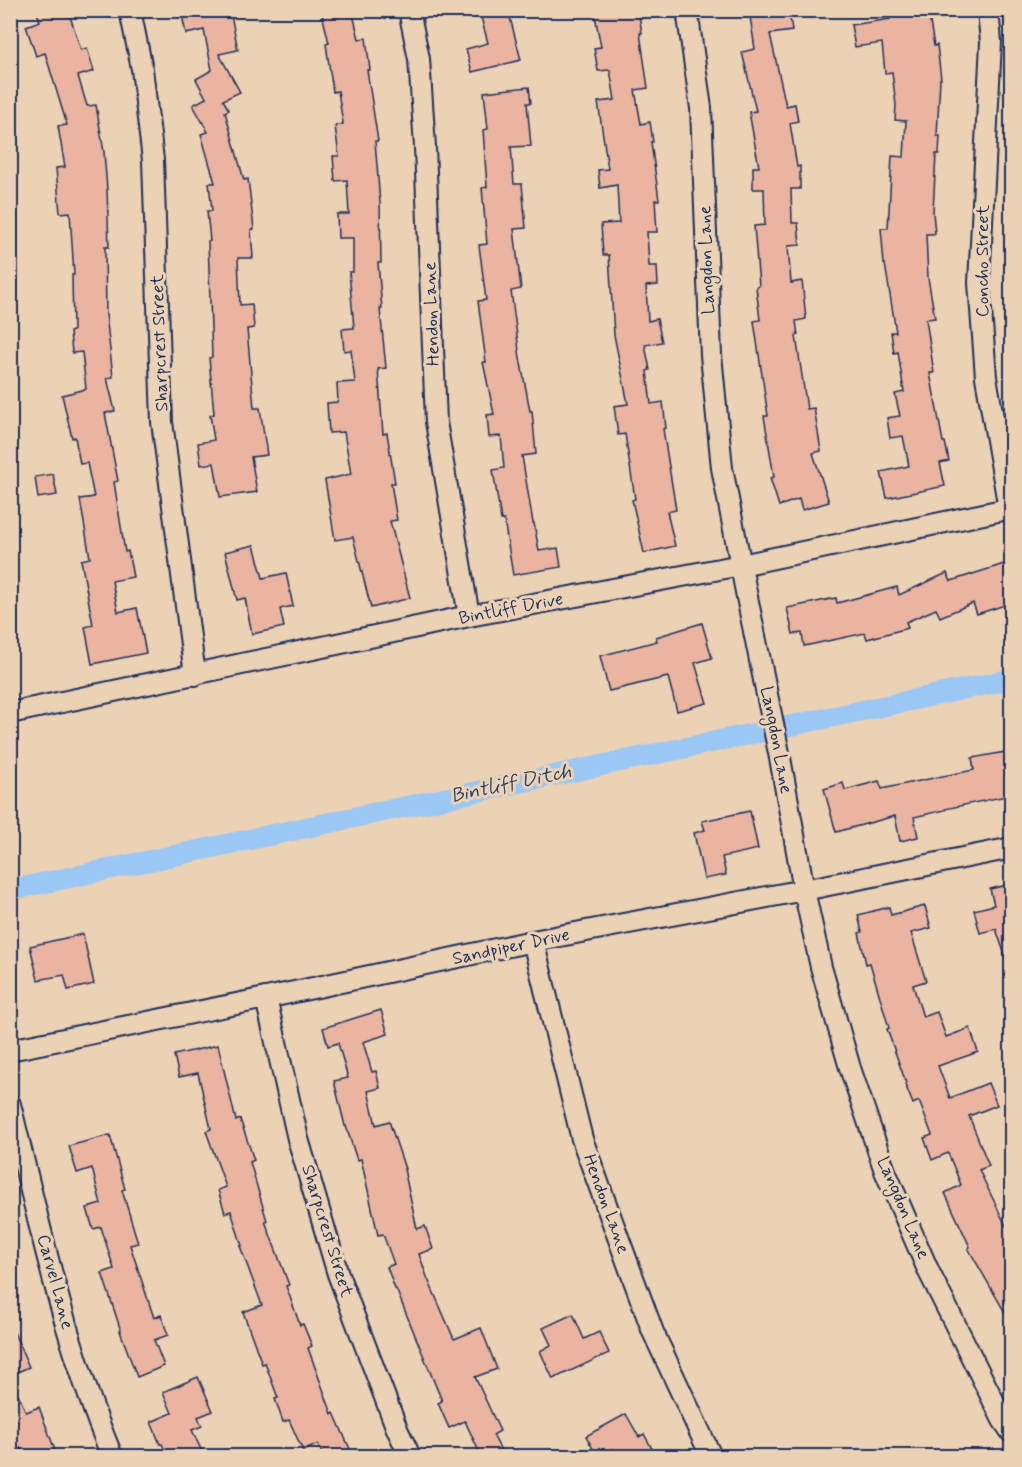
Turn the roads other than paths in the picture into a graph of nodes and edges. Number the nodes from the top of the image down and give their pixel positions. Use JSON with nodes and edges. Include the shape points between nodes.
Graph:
{"nodes":[{"id":1,"x":130,"y":10,"type":"edge"},
{"id":2,"x":409,"y":10,"type":"edge"},
{"id":3,"x":687,"y":10,"type":"edge"},
{"id":4,"x":988,"y":10,"type":"edge"},
{"id":5,"x":1010,"y":509,"type":"edge"},
{"id":6,"x":741,"y":565,"type":"junction"},
{"id":7,"x":469,"y":616,"type":"junction"},
{"id":8,"x":195,"y":675,"type":"junction"},
{"id":9,"x":10,"y":713,"type":"edge"},
{"id":10,"x":1011,"y":848,"type":"edge"},
{"id":11,"x":804,"y":890,"type":"junction"},
{"id":12,"x":533,"y":941,"type":"junction"},
{"id":13,"x":266,"y":998,"type":"junction"},
{"id":14,"x":10,"y":1050,"type":"edge"},
{"id":15,"x":10,"y":1104,"type":"edge"},
{"id":16,"x":1011,"y":1433,"type":"edge"},
{"id":17,"x":112,"y":1456,"type":"edge"},
{"id":18,"x":410,"y":1456,"type":"edge"},
{"id":19,"x":711,"y":1456,"type":"edge"}],
"edges":[{"from":1,"to":8,"type":"street","name":"Sharpcrest Street","via":[[153,159],[162,422]]},
{"from":2,"to":7,"type":"street","name":"Hendon Lane","via":[[419,59],[425,147],[436,422]]},
{"from":3,"to":6,"type":"street","name":"Langdon Lane","via":[[701,108],[711,355],[722,468]]},
{"from":4,"to":5,"type":"street","name":"Concho Street","via":[[990,42],[979,283],[986,377]]},
{"from":5,"to":6,"type":"street","name":"Bintliff Drive"},
{"from":6,"to":7,"type":"street","name":"Bintliff Drive"},
{"from":6,"to":11,"type":"street","name":"Langdon Lane"},
{"from":7,"to":8,"type":"street","name":"Bintliff Drive"},
{"from":8,"to":9,"type":"street","name":"Bintliff Drive"},
{"from":10,"to":11,"type":"street","name":"Sandpiper Drive"},
{"from":11,"to":12,"type":"street","name":"Sandpiper Drive"},
{"from":11,"to":16,"type":"street","name":"Langdon Lane","via":[[846,1057],[885,1171],[929,1272]]},
{"from":12,"to":13,"type":"street","name":"Sandpiper Drive"},
{"from":12,"to":19,"type":"street","name":"Hendon Lane","via":[[582,1139],[653,1332]]},
{"from":13,"to":14,"type":"street","name":"Sandpiper Drive"},
{"from":13,"to":18,"type":"street","name":"Sharpcrest Street","via":[[298,1139],[338,1274]]},
{"from":15,"to":17,"type":"street","name":"Carvel Lane","via":[[53,1279],[94,1414]]}]}
